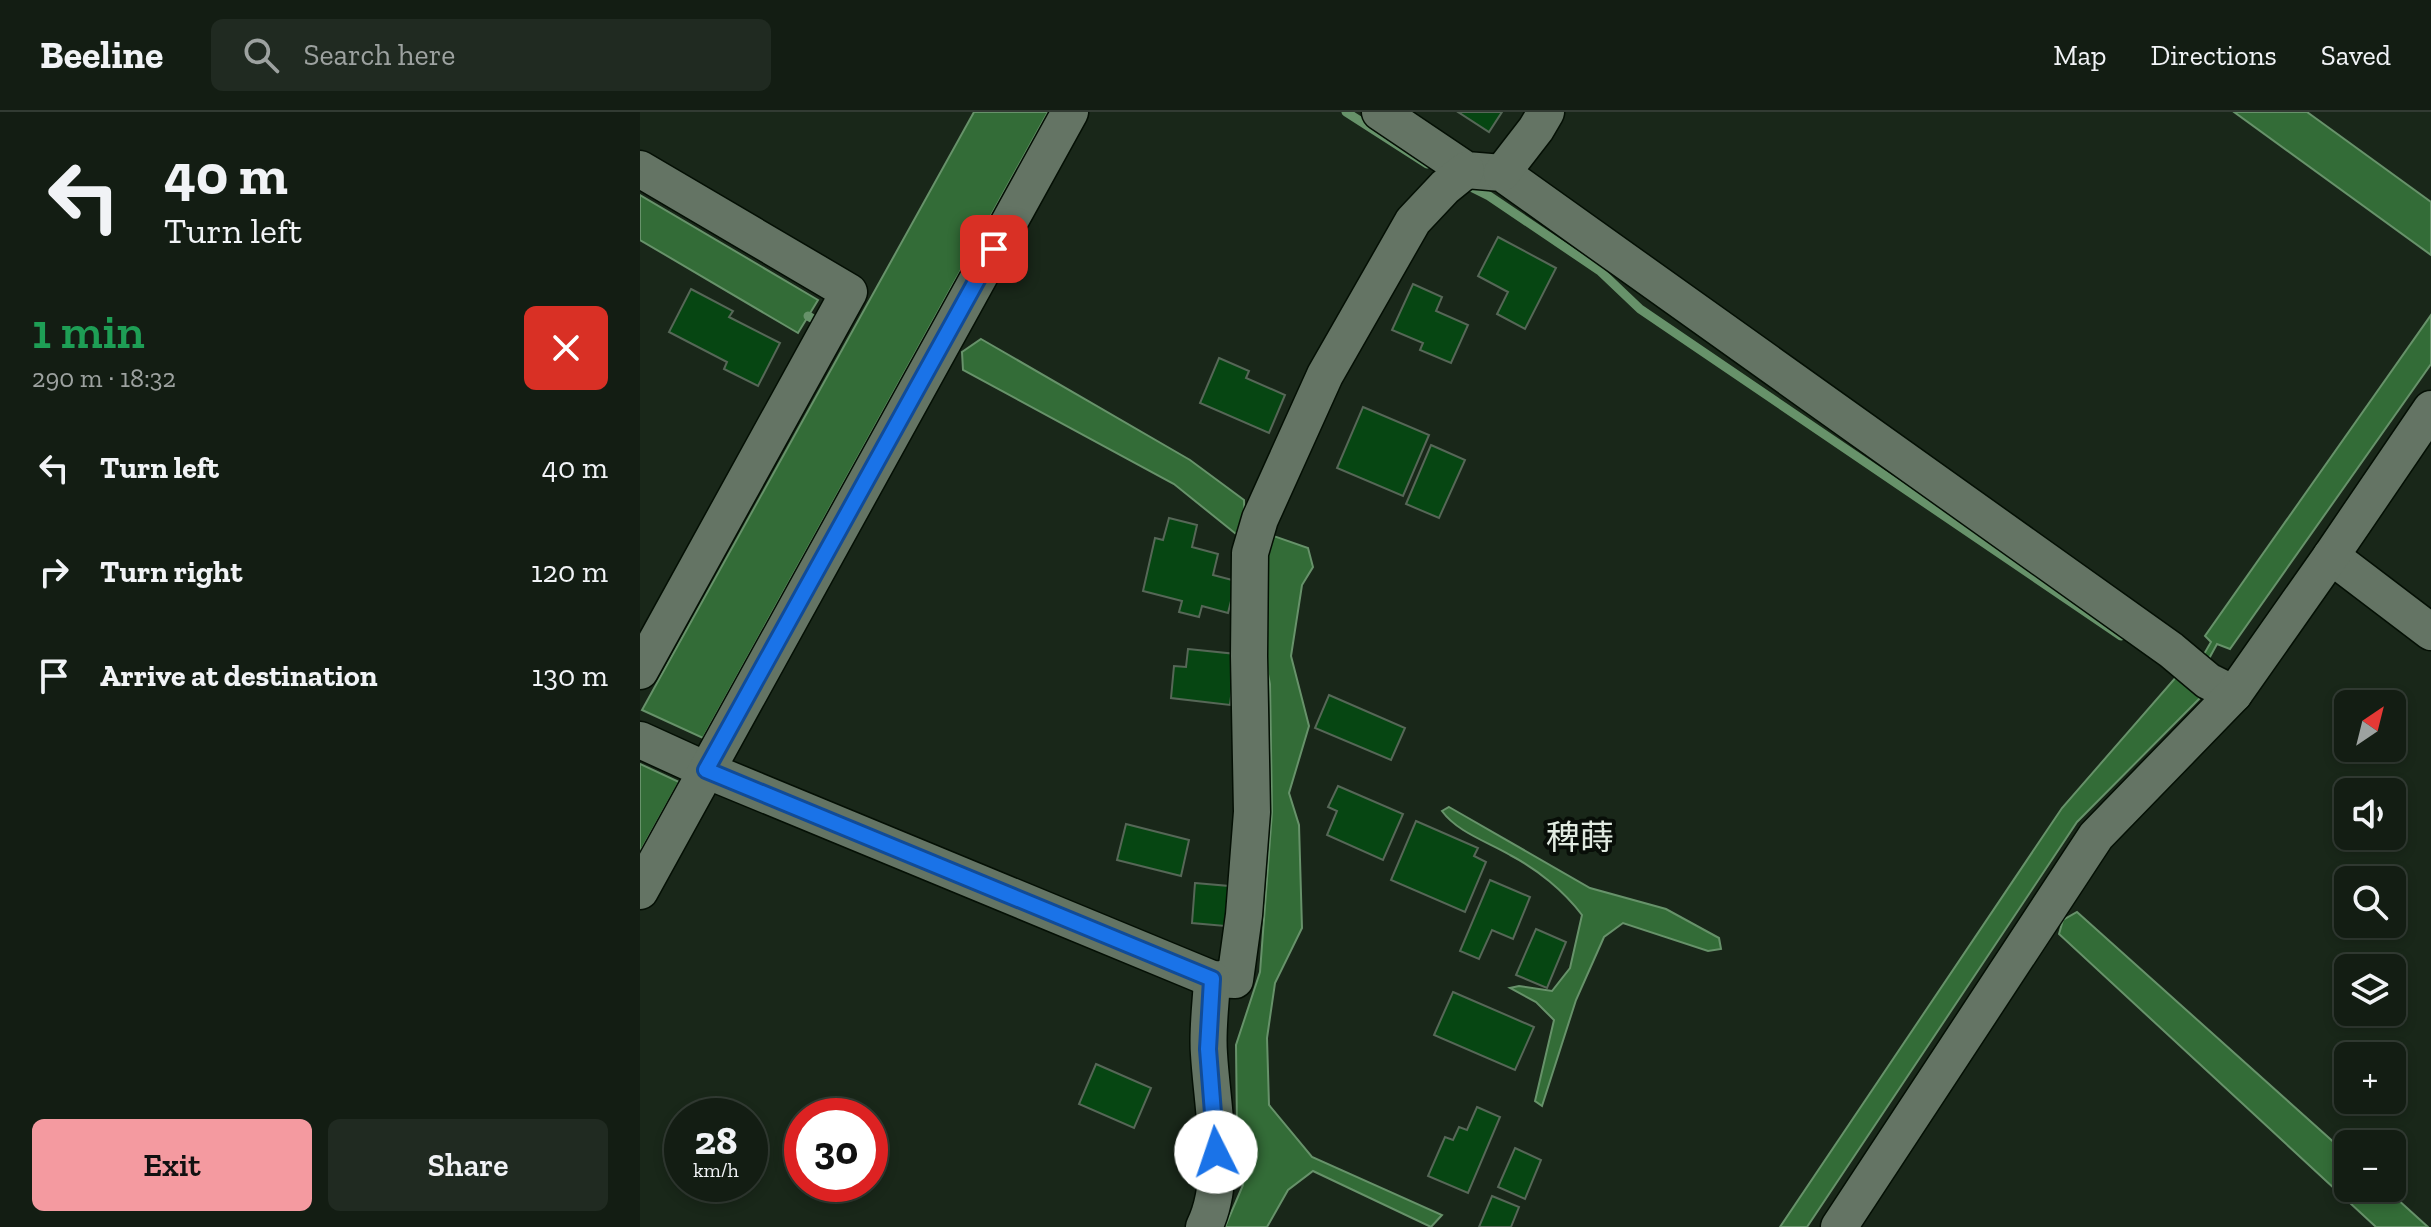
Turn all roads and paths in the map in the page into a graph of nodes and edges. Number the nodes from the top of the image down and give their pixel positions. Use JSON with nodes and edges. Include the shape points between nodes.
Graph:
{"nodes":[{"id":1,"x":1070,"y":112,"type":"edge"},
{"id":2,"x":1380,"y":112,"type":"edge"},
{"id":3,"x":1546,"y":112,"type":"edge"},
{"id":4,"x":640,"y":169,"type":"edge"},
{"id":5,"x":1502,"y":173,"type":"junction"},
{"id":6,"x":1455,"y":179,"type":"junction"},
{"id":7,"x":2431,"y":409,"type":"edge"},
{"id":8,"x":2331,"y":556,"type":"junction"},
{"id":9,"x":2431,"y":632,"type":"edge"},
{"id":10,"x":640,"y":671,"type":"edge"},
{"id":11,"x":2221,"y":688,"type":"junction"},
{"id":12,"x":640,"y":740,"type":"edge"},
{"id":13,"x":706,"y":770,"type":"junction"},
{"id":14,"x":640,"y":891,"type":"edge"},
{"id":15,"x":1212,"y":979,"type":"junction"},
{"id":16,"x":1204,"y":1227,"type":"edge"},
{"id":17,"x":1839,"y":1227,"type":"edge"}],
"edges":[{"from":1,"to":13,"type":"street"},
{"from":2,"to":6,"type":"street"},
{"from":3,"to":5,"type":"street"},
{"from":4,"to":10,"type":"street","via":[[849,292]]},
{"from":5,"to":6,"type":"street"},
{"from":5,"to":11,"type":"street"},
{"from":6,"to":15,"type":"street","via":[[1413,221],[1325,375],[1260,519],[1250,553],[1252,812],[1244,915],[1235,980]]},
{"from":7,"to":8,"type":"street"},
{"from":8,"to":9,"type":"street"},
{"from":8,"to":11,"type":"street"},
{"from":11,"to":17,"type":"street","via":[[2096,836]]},
{"from":12,"to":13,"type":"street"},
{"from":13,"to":14,"type":"street"},
{"from":13,"to":15,"type":"street"},
{"from":15,"to":16,"type":"street","via":[[1208,1049],[1218,1178]]}]}
